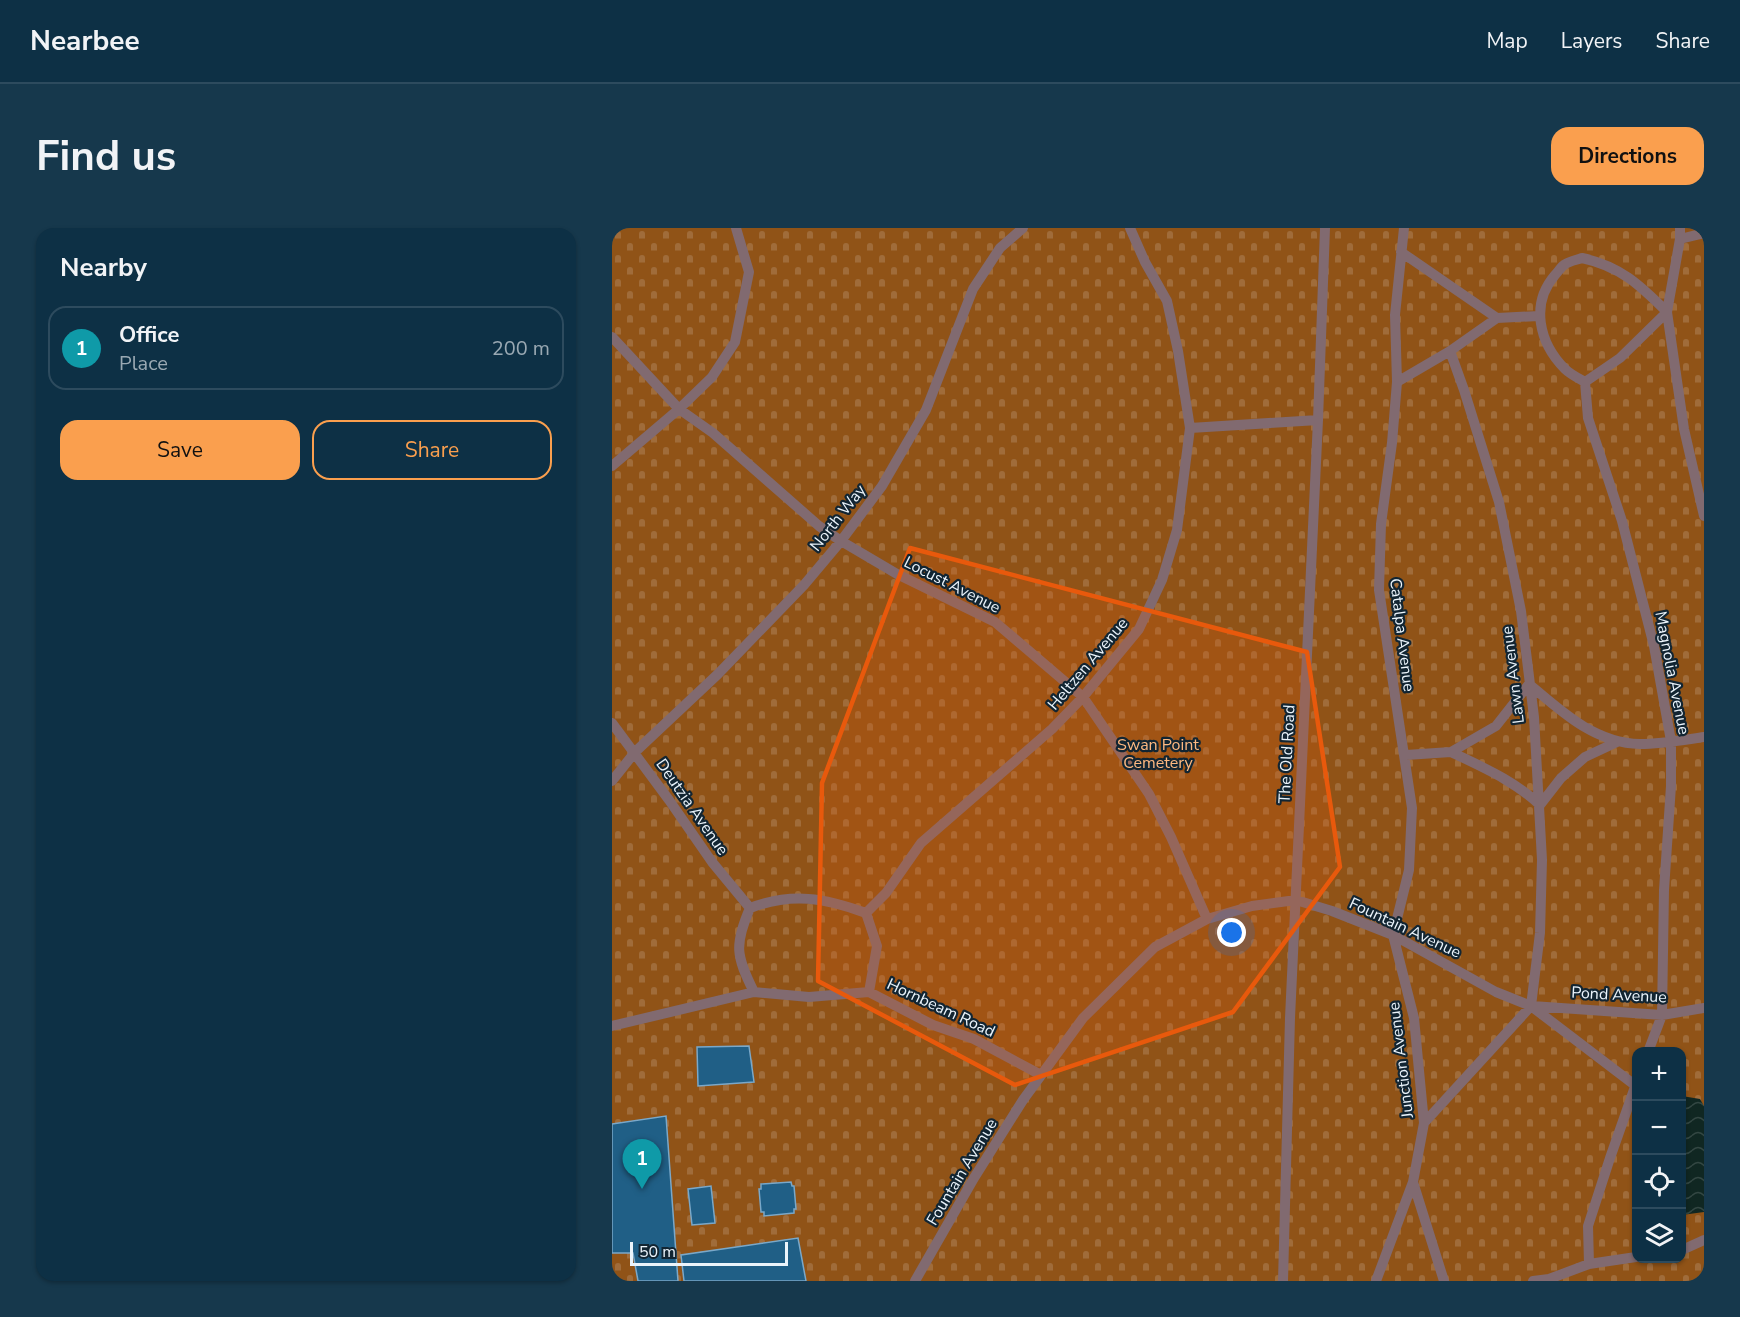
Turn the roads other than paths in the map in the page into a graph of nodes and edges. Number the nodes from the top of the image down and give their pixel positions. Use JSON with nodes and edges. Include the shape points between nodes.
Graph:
{"nodes":[{"id":1,"x":736,"y":228,"type":"edge"},
{"id":2,"x":1023,"y":228,"type":"edge"},
{"id":3,"x":1130,"y":228,"type":"edge"},
{"id":4,"x":1325,"y":228,"type":"edge"},
{"id":5,"x":1404,"y":228,"type":"edge"},
{"id":6,"x":1680,"y":233,"type":"edge"},
{"id":7,"x":1704,"y":233,"type":"edge"},
{"id":8,"x":1401,"y":252,"type":"junction"},
{"id":9,"x":1667,"y":312,"type":"junction"},
{"id":10,"x":1539,"y":316,"type":"junction"},
{"id":11,"x":1497,"y":318,"type":"junction"},
{"id":12,"x":612,"y":337,"type":"edge"},
{"id":13,"x":1450,"y":351,"type":"junction"},
{"id":14,"x":1397,"y":382,"type":"junction"},
{"id":15,"x":1585,"y":382,"type":"junction"},
{"id":16,"x":679,"y":409,"type":"junction"},
{"id":17,"x":1318,"y":420,"type":"junction"},
{"id":18,"x":1190,"y":428,"type":"junction"},
{"id":19,"x":612,"y":466,"type":"edge"},
{"id":20,"x":1704,"y":516,"type":"edge"},
{"id":21,"x":841,"y":541,"type":"junction"},
{"id":22,"x":1529,"y":684,"type":"junction"},
{"id":23,"x":1083,"y":697,"type":"junction"},
{"id":24,"x":612,"y":723,"type":"edge"},
{"id":25,"x":1704,"y":737,"type":"edge"},
{"id":26,"x":1617,"y":741,"type":"junction"},
{"id":27,"x":1671,"y":741,"type":"junction"},
{"id":28,"x":635,"y":752,"type":"junction"},
{"id":29,"x":1451,"y":752,"type":"junction"},
{"id":30,"x":1406,"y":755,"type":"junction"},
{"id":31,"x":612,"y":782,"type":"edge"},
{"id":32,"x":1540,"y":806,"type":"junction"},
{"id":33,"x":1296,"y":900,"type":"junction"},
{"id":34,"x":750,"y":908,"type":"junction"},
{"id":35,"x":866,"y":913,"type":"junction"},
{"id":36,"x":1207,"y":919,"type":"junction"},
{"id":37,"x":1393,"y":935,"type":"junction"},
{"id":38,"x":754,"y":992,"type":"junction"},
{"id":39,"x":869,"y":992,"type":"junction"},
{"id":40,"x":1531,"y":1006,"type":"junction"},
{"id":41,"x":1704,"y":1008,"type":"edge"},
{"id":42,"x":1662,"y":1015,"type":"junction"},
{"id":43,"x":612,"y":1026,"type":"edge"},
{"id":44,"x":1650,"y":1047,"type":"edge"},
{"id":45,"x":1041,"y":1075,"type":"junction"},
{"id":46,"x":1632,"y":1082,"type":"edge"},
{"id":47,"x":1632,"y":1096,"type":"edge"},
{"id":48,"x":1424,"y":1123,"type":"junction"},
{"id":49,"x":1413,"y":1182,"type":"junction"},
{"id":50,"x":1704,"y":1240,"type":"edge"},
{"id":51,"x":1686,"y":1248,"type":"edge"},
{"id":52,"x":1632,"y":1258,"type":"edge"},
{"id":53,"x":1589,"y":1264,"type":"junction"},
{"id":54,"x":1549,"y":1280,"type":"edge"},
{"id":55,"x":915,"y":1281,"type":"edge"},
{"id":56,"x":1283,"y":1281,"type":"edge"},
{"id":57,"x":1376,"y":1281,"type":"edge"},
{"id":58,"x":1444,"y":1281,"type":"edge"},
{"id":59,"x":1533,"y":1281,"type":"edge"}],
"edges":[{"from":1,"to":16,"type":"lane","via":[[748,272],[735,342],[712,377]]},
{"from":2,"to":21,"type":"lane","name":"North Way","via":[[1000,248],[973,289],[926,410],[882,486]]},
{"from":3,"to":18,"type":"lane","name":"Heltzen Avenue","via":[[1167,301]]},
{"from":4,"to":17,"type":"lane","name":"The Old Road"},
{"from":5,"to":8,"type":"lane","name":"Catalpa Avenue"},
{"from":6,"to":7,"type":"lane"},
{"from":6,"to":9,"type":"lane"},
{"from":8,"to":11,"type":"lane"},
{"from":8,"to":14,"type":"lane","name":"Catalpa Avenue","via":[[1395,315]]},
{"from":9,"to":10,"type":"lane","via":[[1638,283],[1603,262],[1582,258],[1564,265],[1548,284]]},
{"from":9,"to":15,"type":"lane","via":[[1620,358]]},
{"from":9,"to":20,"type":"lane","via":[[1684,429]]},
{"from":10,"to":11,"type":"lane"},
{"from":10,"to":15,"type":"lane","via":[[1552,352],[1566,371]]},
{"from":11,"to":13,"type":"lane"},
{"from":12,"to":16,"type":"lane","name":"Locust Avenue"},
{"from":13,"to":14,"type":"lane"},
{"from":13,"to":22,"type":"lane","name":"Lawn Avenue","via":[[1499,502],[1521,611]]},
{"from":14,"to":30,"type":"lane","name":"Catalpa Avenue","via":[[1381,524],[1379,590]]},
{"from":15,"to":27,"type":"lane","name":"Magnolia Avenue","via":[[1588,418],[1622,521],[1654,646]]},
{"from":16,"to":19,"type":"lane"},
{"from":16,"to":21,"type":"lane","name":"Locust Avenue"},
{"from":17,"to":18,"type":"lane"},
{"from":17,"to":33,"type":"lane","name":"The Old Road"},
{"from":18,"to":23,"type":"lane","name":"Heltzen Avenue","via":[[1177,530],[1162,580],[1139,629]]},
{"from":21,"to":23,"type":"lane","name":"Locust Avenue","via":[[897,574],[995,622]]},
{"from":21,"to":28,"type":"lane","name":"North Way","via":[[768,624]]},
{"from":22,"to":26,"type":"lane","via":[[1587,730]]},
{"from":22,"to":29,"type":"lane","via":[[1496,726]]},
{"from":22,"to":32,"type":"lane","name":"Lawn Avenue"},
{"from":23,"to":35,"type":"lane","name":"Heltzen Avenue","via":[[1052,729],[921,843]]},
{"from":23,"to":36,"type":"lane","name":"Locust Avenue","via":[[1149,794]]},
{"from":24,"to":28,"type":"lane","name":"Deutzia Avenue"},
{"from":25,"to":27,"type":"lane"},
{"from":26,"to":27,"type":"lane"},
{"from":26,"to":32,"type":"lane","via":[[1585,757],[1561,778]]},
{"from":27,"to":42,"type":"lane","name":"Magnolia Avenue"},
{"from":28,"to":31,"type":"lane","name":"North Way"},
{"from":28,"to":34,"type":"lane","name":"Deutzia Avenue","via":[[712,862]]},
{"from":29,"to":30,"type":"lane"},
{"from":29,"to":32,"type":"lane","via":[[1523,789]]},
{"from":30,"to":37,"type":"lane","name":"Catalpa Avenue","via":[[1412,808],[1409,870]]},
{"from":32,"to":40,"type":"lane","name":"Lawn Avenue","via":[[1540,933]]},
{"from":33,"to":36,"type":"lane","name":"Fountain Avenue","via":[[1252,906]]},
{"from":33,"to":37,"type":"lane","name":"Fountain Avenue"},
{"from":33,"to":56,"type":"lane","name":"The Old Road"},
{"from":34,"to":35,"type":"lane","via":[[768,901],[803,898],[836,902]]},
{"from":34,"to":38,"type":"lane","via":[[740,932],[740,958]]},
{"from":35,"to":39,"type":"lane","via":[[877,946]]},
{"from":36,"to":45,"type":"lane","name":"Fountain Avenue","via":[[1155,947],[1083,1018]]},
{"from":37,"to":40,"type":"lane","name":"Fountain Avenue","via":[[1496,992]]},
{"from":37,"to":48,"type":"lane","name":"Junction Avenue","via":[[1414,1018]]},
{"from":38,"to":39,"type":"lane","name":"Hornbeam Road","via":[[810,997]]},
{"from":38,"to":43,"type":"lane","name":"Hornbeam Road"},
{"from":39,"to":45,"type":"lane","name":"Hornbeam Road","via":[[933,1025],[974,1039]]},
{"from":40,"to":42,"type":"lane","name":"Pond Avenue"},
{"from":40,"to":46,"type":"lane","name":"Fountain Avenue"},
{"from":40,"to":48,"type":"lane"},
{"from":41,"to":42,"type":"lane","name":"Pond Avenue"},
{"from":42,"to":44,"type":"lane","name":"Magnolia Avenue"},
{"from":45,"to":55,"type":"lane","name":"Fountain Avenue","via":[[974,1178]]},
{"from":47,"to":53,"type":"lane","via":[[1588,1226]]},
{"from":48,"to":49,"type":"lane","name":"Junction Avenue"},
{"from":49,"to":57,"type":"lane","name":"Junction Avenue"},
{"from":49,"to":58,"type":"lane","name":"Junction Avenue"},
{"from":50,"to":51,"type":"lane"},
{"from":52,"to":53,"type":"lane"},
{"from":53,"to":54,"type":"lane"},
{"from":54,"to":59,"type":"lane"}]}
